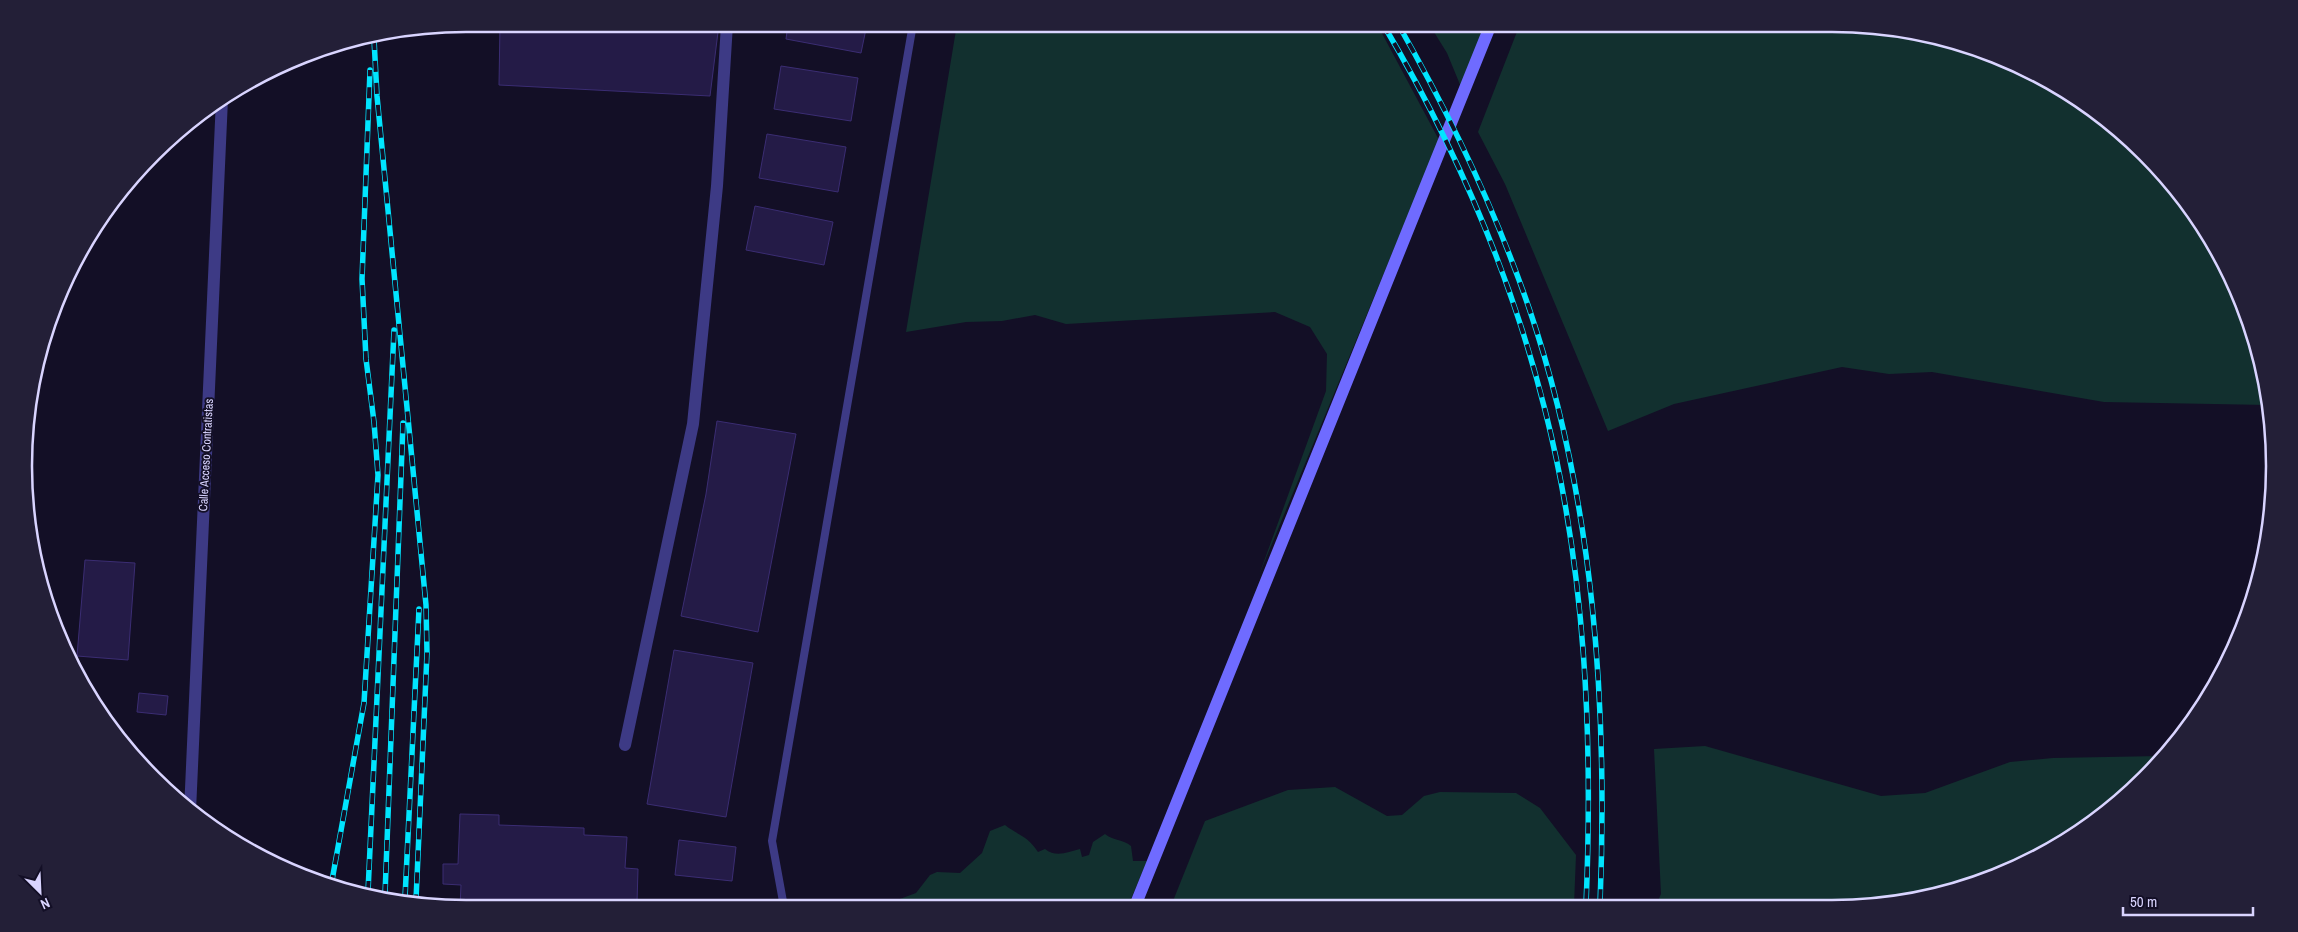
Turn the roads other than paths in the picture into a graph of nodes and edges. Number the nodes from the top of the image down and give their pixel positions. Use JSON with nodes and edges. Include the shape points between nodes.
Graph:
{"nodes":[{"id":1,"x":727,"y":32,"type":"edge"},
{"id":2,"x":912,"y":32,"type":"edge"},
{"id":3,"x":1489,"y":32,"type":"edge"},
{"id":4,"x":222,"y":108,"type":"edge"},
{"id":5,"x":625,"y":745,"type":"dead end"},
{"id":6,"x":190,"y":801,"type":"edge"},
{"id":7,"x":783,"y":900,"type":"edge"},
{"id":8,"x":1137,"y":900,"type":"edge"}],
"edges":[{"from":1,"to":5,"type":"street","via":[[717,186],[692,424]]},
{"from":2,"to":7,"type":"lane","via":[[772,841]]},
{"from":3,"to":8,"type":"main road"},
{"from":4,"to":6,"type":"street","name":"Calle Acceso Contratistas"}]}
